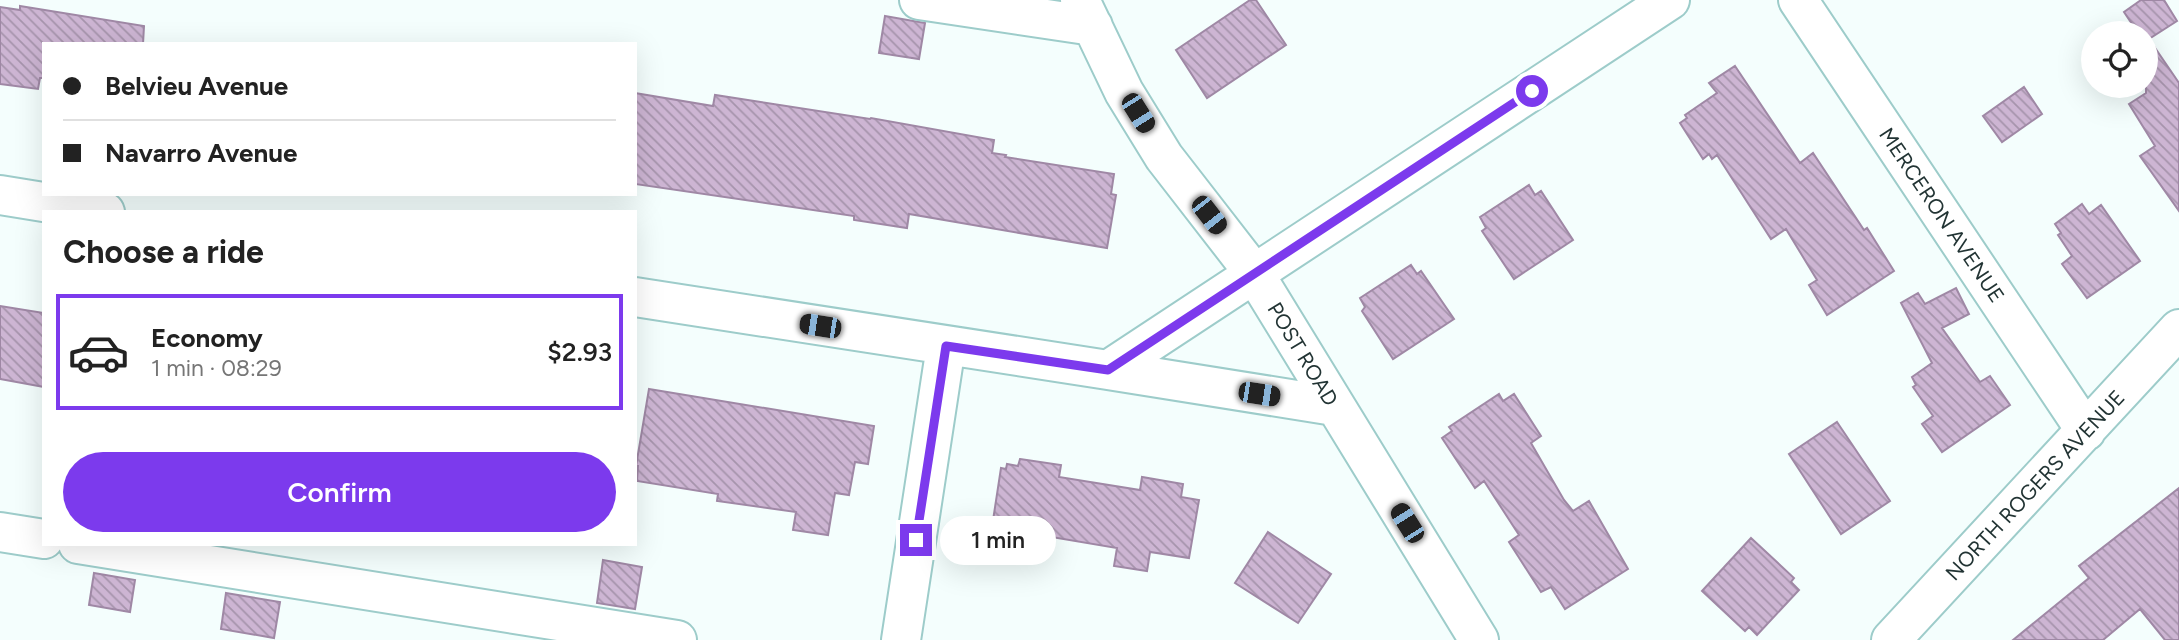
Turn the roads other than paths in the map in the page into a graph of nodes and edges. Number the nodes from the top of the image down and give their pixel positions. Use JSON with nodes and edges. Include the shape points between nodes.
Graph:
{"nodes":[{"id":1,"x":919,"y":0,"type":"edge"},
{"id":2,"x":1670,"y":0,"type":"edge"},
{"id":3,"x":1798,"y":0,"type":"edge"},
{"id":4,"x":1086,"y":13,"type":"edge"},
{"id":5,"x":0,"y":195,"type":"edge"},
{"id":6,"x":93,"y":210,"type":"edge"},
{"id":7,"x":1254,"y":273,"type":"junction"},
{"id":8,"x":637,"y":297,"type":"edge"},
{"id":9,"x":2179,"y":330,"type":"edge"},
{"id":10,"x":946,"y":346,"type":"junction"},
{"id":11,"x":1108,"y":370,"type":"junction"},
{"id":12,"x":1334,"y":407,"type":"junction"},
{"id":13,"x":2086,"y":430,"type":"junction"},
{"id":14,"x":0,"y":532,"type":"edge"},
{"id":15,"x":42,"y":539,"type":"edge"},
{"id":16,"x":90,"y":546,"type":"edge"},
{"id":17,"x":677,"y":640,"type":"edge"},
{"id":18,"x":901,"y":640,"type":"edge"},
{"id":19,"x":1479,"y":640,"type":"edge"},
{"id":20,"x":1891,"y":640,"type":"edge"}],
"edges":[{"from":1,"to":4,"type":"street"},
{"from":2,"to":7,"type":"street"},
{"from":3,"to":13,"type":"street","name":"MERCERON AVENUE"},
{"from":4,"to":7,"type":"street","name":"POST ROAD","via":[[1124,92],[1164,157]]},
{"from":5,"to":6,"type":"street"},
{"from":7,"to":11,"type":"street"},
{"from":7,"to":12,"type":"street","name":"POST ROAD"},
{"from":8,"to":10,"type":"street"},
{"from":9,"to":13,"type":"street","name":"NORTH ROGERS AVENUE"},
{"from":10,"to":11,"type":"street"},
{"from":10,"to":18,"type":"street"},
{"from":11,"to":12,"type":"street"},
{"from":12,"to":19,"type":"street","name":"POST ROAD"},
{"from":13,"to":20,"type":"street","name":"NORTH ROGERS AVENUE"},
{"from":14,"to":15,"type":"street"},
{"from":16,"to":17,"type":"street"}]}
